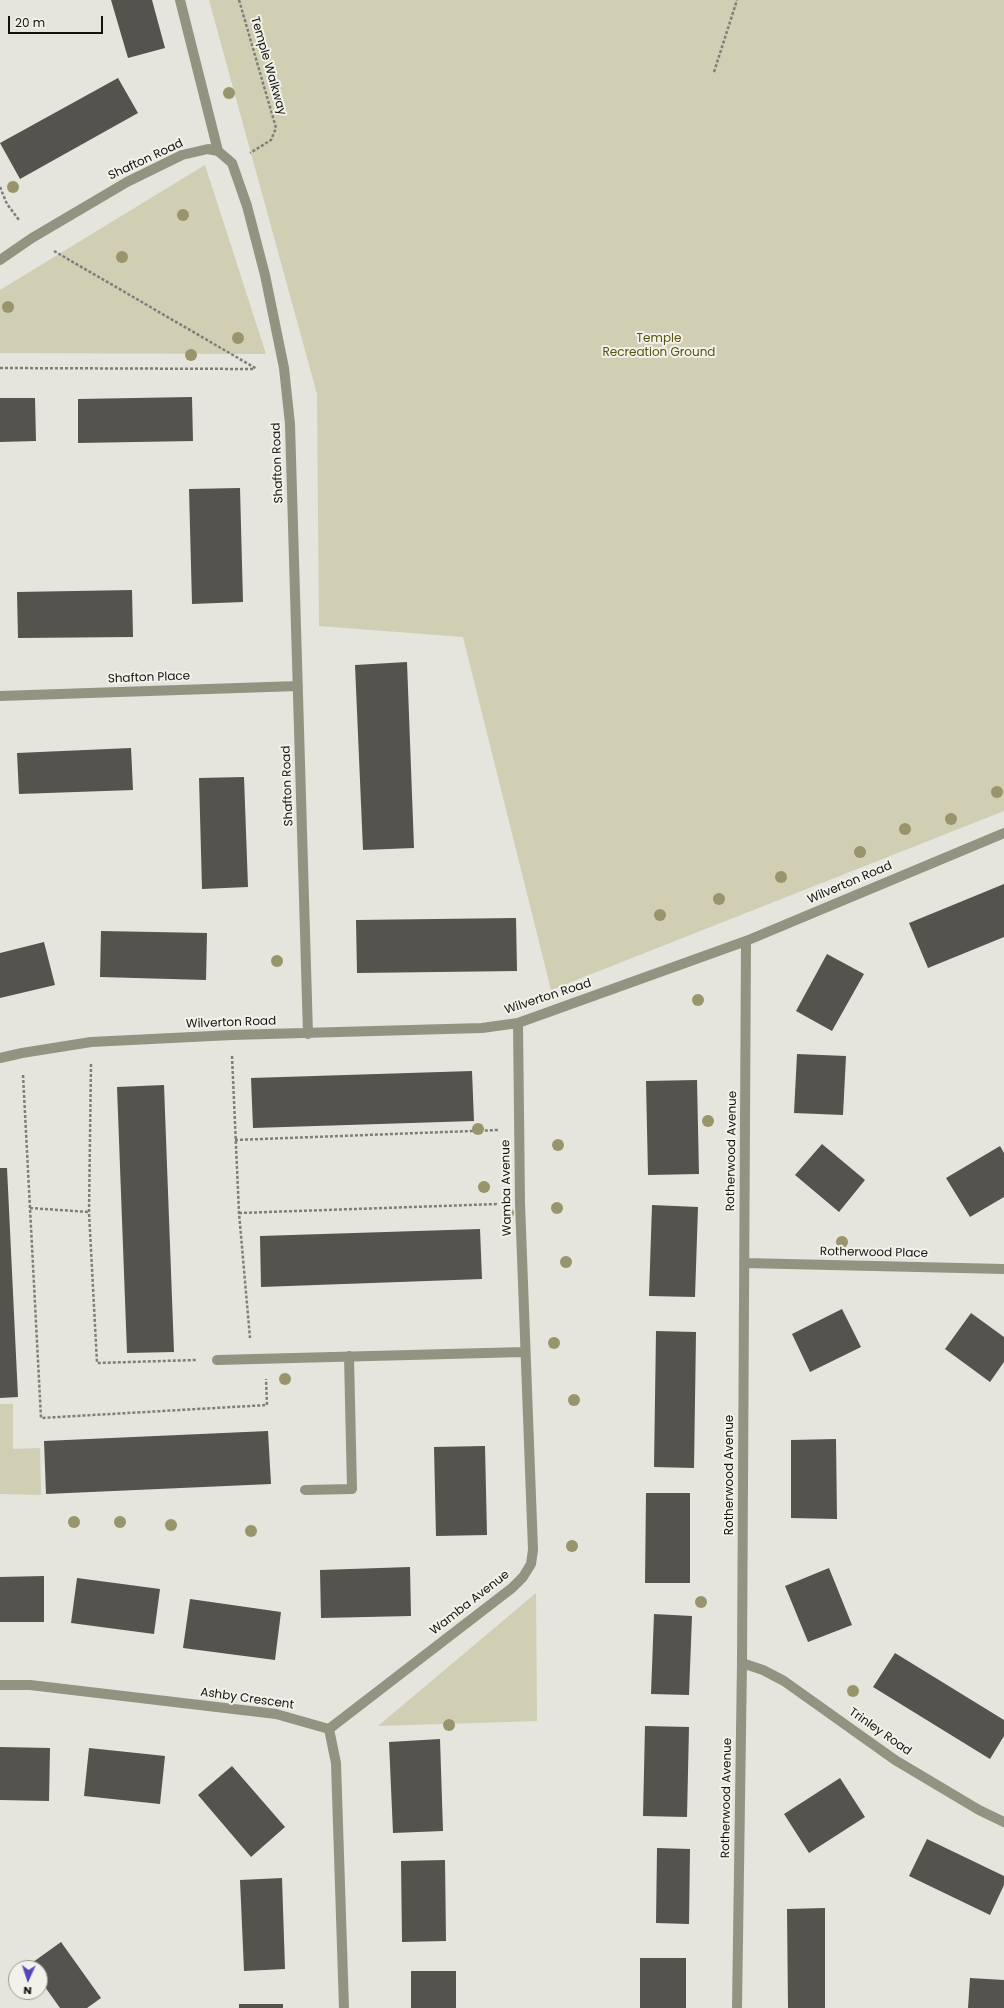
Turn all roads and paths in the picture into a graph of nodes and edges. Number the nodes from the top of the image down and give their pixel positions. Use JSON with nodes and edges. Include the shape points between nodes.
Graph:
{"nodes":[{"id":1,"x":180,"y":0,"type":"edge"},
{"id":2,"x":239,"y":0,"type":"edge"},
{"id":3,"x":737,"y":0,"type":"edge"},
{"id":4,"x":714,"y":72,"type":"dead end"},
{"id":5,"x":218,"y":151,"type":"junction"},
{"id":6,"x":232,"y":163,"type":"junction"},
{"id":7,"x":0,"y":187,"type":"edge"},
{"id":8,"x":32,"y":238,"type":"junction"},
{"id":9,"x":0,"y":260,"type":"edge"},
{"id":10,"x":0,"y":368,"type":"edge"},
{"id":11,"x":284,"y":368,"type":"junction"},
{"id":12,"x":257,"y":369,"type":"junction"},
{"id":13,"x":298,"y":686,"type":"junction"},
{"id":14,"x":0,"y":696,"type":"edge"},
{"id":15,"x":1004,"y":833,"type":"edge"},
{"id":16,"x":746,"y":941,"type":"junction"},
{"id":17,"x":518,"y":1023,"type":"junction"},
{"id":18,"x":308,"y":1034,"type":"junction"},
{"id":19,"x":232,"y":1035,"type":"junction"},
{"id":20,"x":91,"y":1042,"type":"junction"},
{"id":21,"x":22,"y":1052,"type":"junction"},
{"id":22,"x":0,"y":1058,"type":"edge"},
{"id":23,"x":518,"y":1129,"type":"junction"},
{"id":24,"x":235,"y":1140,"type":"junction"},
{"id":25,"x":520,"y":1203,"type":"junction"},
{"id":26,"x":30,"y":1208,"type":"junction"},
{"id":27,"x":89,"y":1212,"type":"junction"},
{"id":28,"x":239,"y":1213,"type":"junction"},
{"id":29,"x":744,"y":1263,"type":"junction"},
{"id":30,"x":1004,"y":1269,"type":"edge"},
{"id":31,"x":525,"y":1352,"type":"junction"},
{"id":32,"x":349,"y":1356,"type":"junction"},
{"id":33,"x":266,"y":1358,"type":"junction"},
{"id":34,"x":252,"y":1359,"type":"junction"},
{"id":35,"x":217,"y":1360,"type":"joint"},
{"id":36,"x":305,"y":1490,"type":"dead end"},
{"id":37,"x":742,"y":1663,"type":"junction"},
{"id":38,"x":0,"y":1685,"type":"edge"},
{"id":39,"x":330,"y":1729,"type":"junction"},
{"id":40,"x":1004,"y":1822,"type":"edge"},
{"id":41,"x":344,"y":2008,"type":"edge"},
{"id":42,"x":738,"y":2008,"type":"edge"}],
"edges":[{"from":1,"to":5,"type":"street"},
{"from":2,"to":6,"type":"path","name":"Temple Walkway","via":[[276,128],[271,140]]},
{"from":3,"to":4,"type":"path"},
{"from":5,"to":6,"type":"street"},
{"from":5,"to":8,"type":"street","name":"Shafton Road","via":[[208,149],[182,155],[127,182]]},
{"from":6,"to":11,"type":"street","name":"Shafton Road","via":[[247,206],[265,275]]},
{"from":7,"to":8,"type":"path","via":[[7,204]]},
{"from":8,"to":9,"type":"street","name":"Shafton Road"},
{"from":8,"to":12,"type":"path"},
{"from":10,"to":12,"type":"path"},
{"from":11,"to":12,"type":"path"},
{"from":11,"to":13,"type":"street","name":"Shafton Road","via":[[290,424]]},
{"from":13,"to":14,"type":"street","name":"Shafton Place"},
{"from":13,"to":18,"type":"street","name":"Shafton Road"},
{"from":15,"to":16,"type":"street","name":"Wilverton Road"},
{"from":16,"to":17,"type":"street","name":"Wilverton Road"},
{"from":16,"to":29,"type":"street","name":"Rotherwood Avenue"},
{"from":17,"to":18,"type":"street","name":"Wilverton Road","via":[[482,1028]]},
{"from":17,"to":23,"type":"street","name":"Wamba Avenue"},
{"from":18,"to":19,"type":"street","name":"Wilverton Road"},
{"from":19,"to":20,"type":"street","name":"Wilverton Road"},
{"from":19,"to":24,"type":"path"},
{"from":20,"to":21,"type":"street","name":"Wilverton Road"},
{"from":20,"to":27,"type":"path"},
{"from":21,"to":22,"type":"street","name":"Wilverton Road"},
{"from":21,"to":26,"type":"path"},
{"from":23,"to":24,"type":"path"},
{"from":23,"to":25,"type":"street","name":"Wamba Avenue"},
{"from":24,"to":28,"type":"path"},
{"from":25,"to":28,"type":"path"},
{"from":25,"to":31,"type":"street","name":"Wamba Avenue"},
{"from":26,"to":27,"type":"path"},
{"from":26,"to":33,"type":"path","via":[[41,1418],[267,1405]]},
{"from":27,"to":35,"type":"path","via":[[97,1363]]},
{"from":28,"to":34,"type":"path"},
{"from":29,"to":30,"type":"street","name":"Rotherwood Place"},
{"from":29,"to":37,"type":"street","name":"Rotherwood Avenue"},
{"from":31,"to":32,"type":"street"},
{"from":31,"to":39,"type":"street","name":"Wamba Avenue","via":[[533,1550],[531,1564],[512,1588]]},
{"from":32,"to":33,"type":"street"},
{"from":32,"to":36,"type":"street","via":[[352,1489]]},
{"from":33,"to":34,"type":"street"},
{"from":34,"to":35,"type":"street"},
{"from":37,"to":40,"type":"street","name":"Trinley Road","via":[[784,1681],[896,1760],[978,1810]]},
{"from":37,"to":42,"type":"street","name":"Rotherwood Avenue"},
{"from":38,"to":39,"type":"street","name":"Ashby Crescent","via":[[30,1685],[276,1714]]},
{"from":39,"to":41,"type":"street","via":[[336,1763]]}]}
